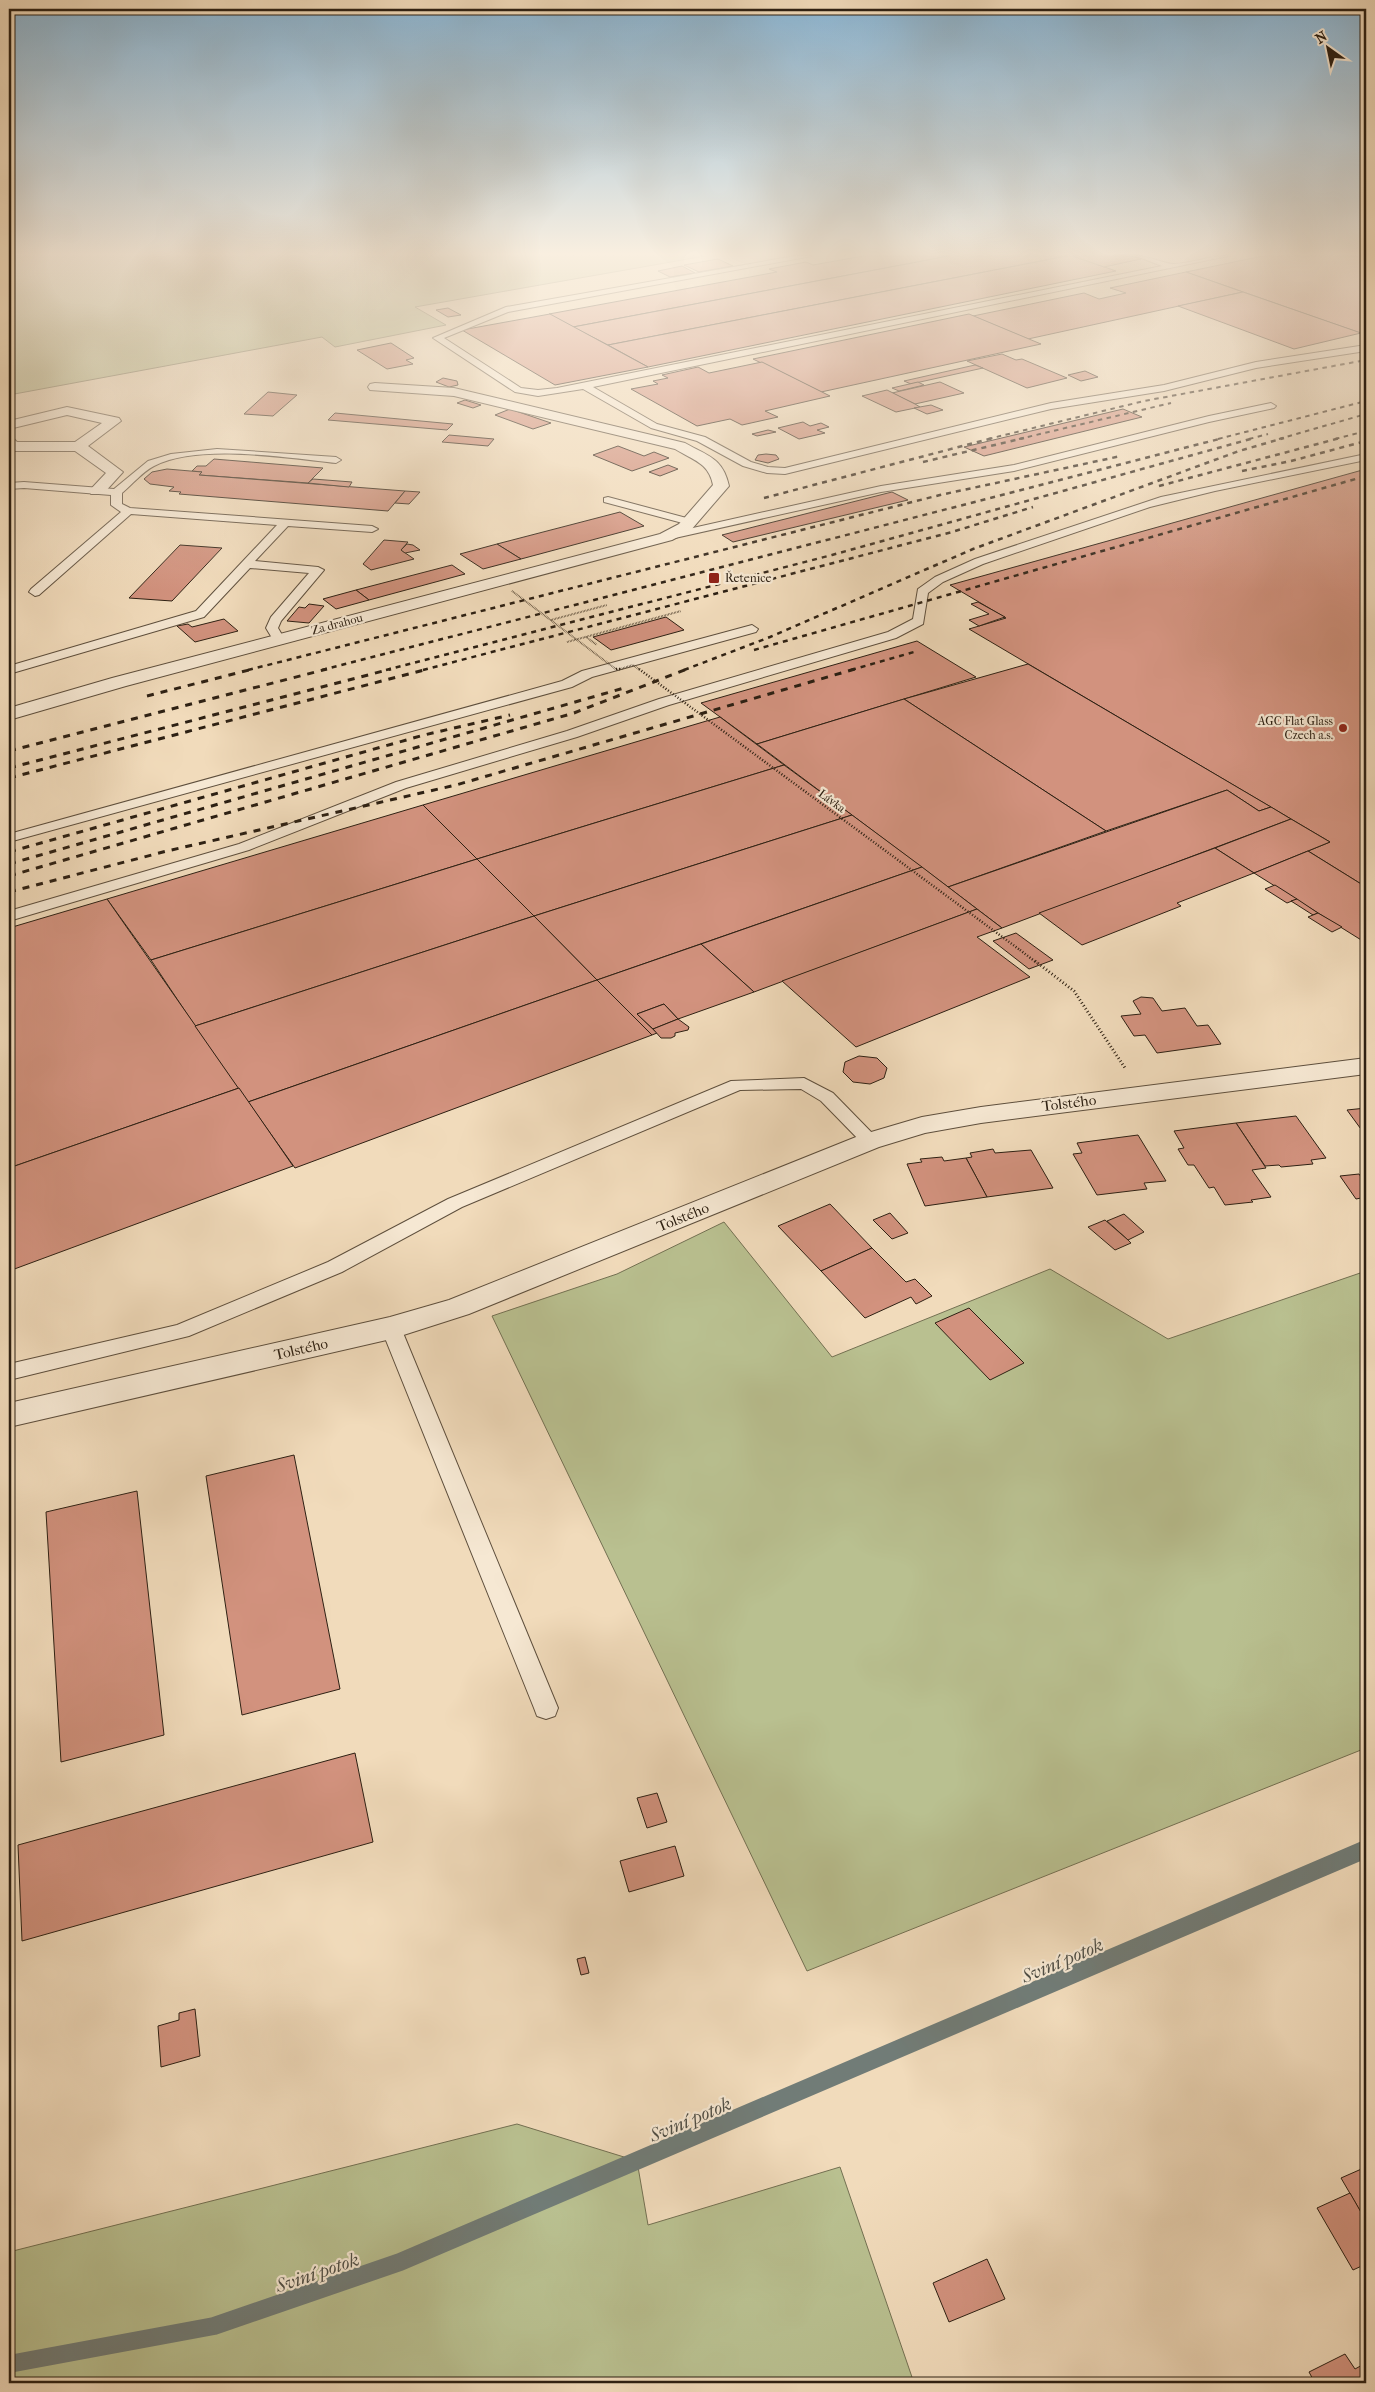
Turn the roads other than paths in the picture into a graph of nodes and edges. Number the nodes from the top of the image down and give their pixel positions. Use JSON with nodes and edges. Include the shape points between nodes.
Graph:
{"nodes":[{"id":1,"x":483,"y":368,"type":"edge"},
{"id":2,"x":676,"y":368,"type":"edge"},
{"id":3,"x":1249,"y":368,"type":"edge"},
{"id":4,"x":585,"y":386,"type":"junction"},
{"id":5,"x":375,"y":387,"type":"dead end"},
{"id":6,"x":518,"y":390,"type":"junction"},
{"id":7,"x":498,"y":401,"type":"junction"},
{"id":8,"x":1271,"y":406,"type":"dead end"},
{"id":9,"x":9,"y":425,"type":"edge"},
{"id":10,"x":9,"y":442,"type":"edge"},
{"id":11,"x":78,"y":446,"type":"junction"},
{"id":12,"x":1366,"y":457,"type":"edge"},
{"id":13,"x":336,"y":460,"type":"dead end"},
{"id":14,"x":9,"y":486,"type":"edge"},
{"id":15,"x":97,"y":491,"type":"junction"},
{"id":16,"x":117,"y":492,"type":"junction"},
{"id":17,"x":608,"y":500,"type":"dead end"},
{"id":18,"x":128,"y":511,"type":"junction"},
{"id":19,"x":690,"y":522,"type":"junction"},
{"id":20,"x":284,"y":524,"type":"junction"},
{"id":21,"x":372,"y":529,"type":"dead end"},
{"id":22,"x":666,"y":537,"type":"junction"},
{"id":23,"x":246,"y":564,"type":"junction"},
{"id":24,"x":36,"y":592,"type":"dead end"},
{"id":25,"x":752,"y":630,"type":"dead end"},
{"id":26,"x":279,"y":640,"type":"junction"},
{"id":27,"x":9,"y":670,"type":"edge"},
{"id":28,"x":9,"y":714,"type":"edge"},
{"id":29,"x":9,"y":838,"type":"edge"},
{"id":30,"x":9,"y":916,"type":"edge"},
{"id":31,"x":1366,"y":1066,"type":"edge"},
{"id":32,"x":870,"y":1141,"type":"junction"},
{"id":33,"x":391,"y":1328,"type":"junction"},
{"id":34,"x":9,"y":1372,"type":"edge"},
{"id":35,"x":9,"y":1415,"type":"edge"},
{"id":36,"x":546,"y":1708,"type":"dead end"}],
"edges":[{"from":1,"to":6,"type":"lane"},
{"from":2,"to":4,"type":"lane"},
{"from":3,"to":4,"type":"lane","via":[[1164,388],[1051,406],[785,471],[747,464],[701,438],[654,426]]},
{"from":4,"to":6,"type":"lane","via":[[538,393]]},
{"from":5,"to":7,"type":"street","via":[[454,392]]},
{"from":6,"to":7,"type":"lane"},
{"from":7,"to":19,"type":"street","name":"Za drahou","via":[[667,443],[703,458],[718,471],[721,486]]},
{"from":8,"to":22,"type":"lane","via":[[1014,468],[881,489]]},
{"from":9,"to":11,"type":"street","via":[[66,412],[114,421]]},
{"from":10,"to":11,"type":"street","via":[[12,447]]},
{"from":11,"to":15,"type":"street","via":[[115,472]]},
{"from":12,"to":30,"type":"lane","via":[[1165,499],[1108,516],[934,581],[922,592],[919,621],[892,635],[664,702],[572,734],[401,785],[244,846]]},
{"from":13,"to":16,"type":"lane","via":[[230,452],[180,456],[152,463]]},
{"from":14,"to":15,"type":"lane"},
{"from":15,"to":16,"type":"lane"},
{"from":16,"to":18,"type":"lane","via":[[116,505]]},
{"from":17,"to":19,"type":"lane"},
{"from":18,"to":20,"type":"lane"},
{"from":18,"to":24,"type":"lane"},
{"from":19,"to":22,"type":"street","name":"Za drahou"},
{"from":20,"to":21,"type":"lane"},
{"from":20,"to":23,"type":"lane"},
{"from":22,"to":26,"type":"street","name":"Za drahou"},
{"from":23,"to":26,"type":"lane","via":[[318,570],[275,620],[272,628]]},
{"from":23,"to":27,"type":"lane","via":[[200,614]]},
{"from":25,"to":29,"type":"lane"},
{"from":26,"to":28,"type":"street","name":"Za drahou"},
{"from":31,"to":32,"type":"street","name":"Tolstého","via":[[932,1123]]},
{"from":32,"to":33,"type":"street","name":"Tolstého","via":[[543,1274],[458,1307]]},
{"from":32,"to":34,"type":"lane","via":[[827,1097],[804,1083],[737,1085],[455,1203],[335,1268],[182,1331]]},
{"from":33,"to":35,"type":"street","name":"Tolstého"},
{"from":33,"to":36,"type":"lane"}]}
